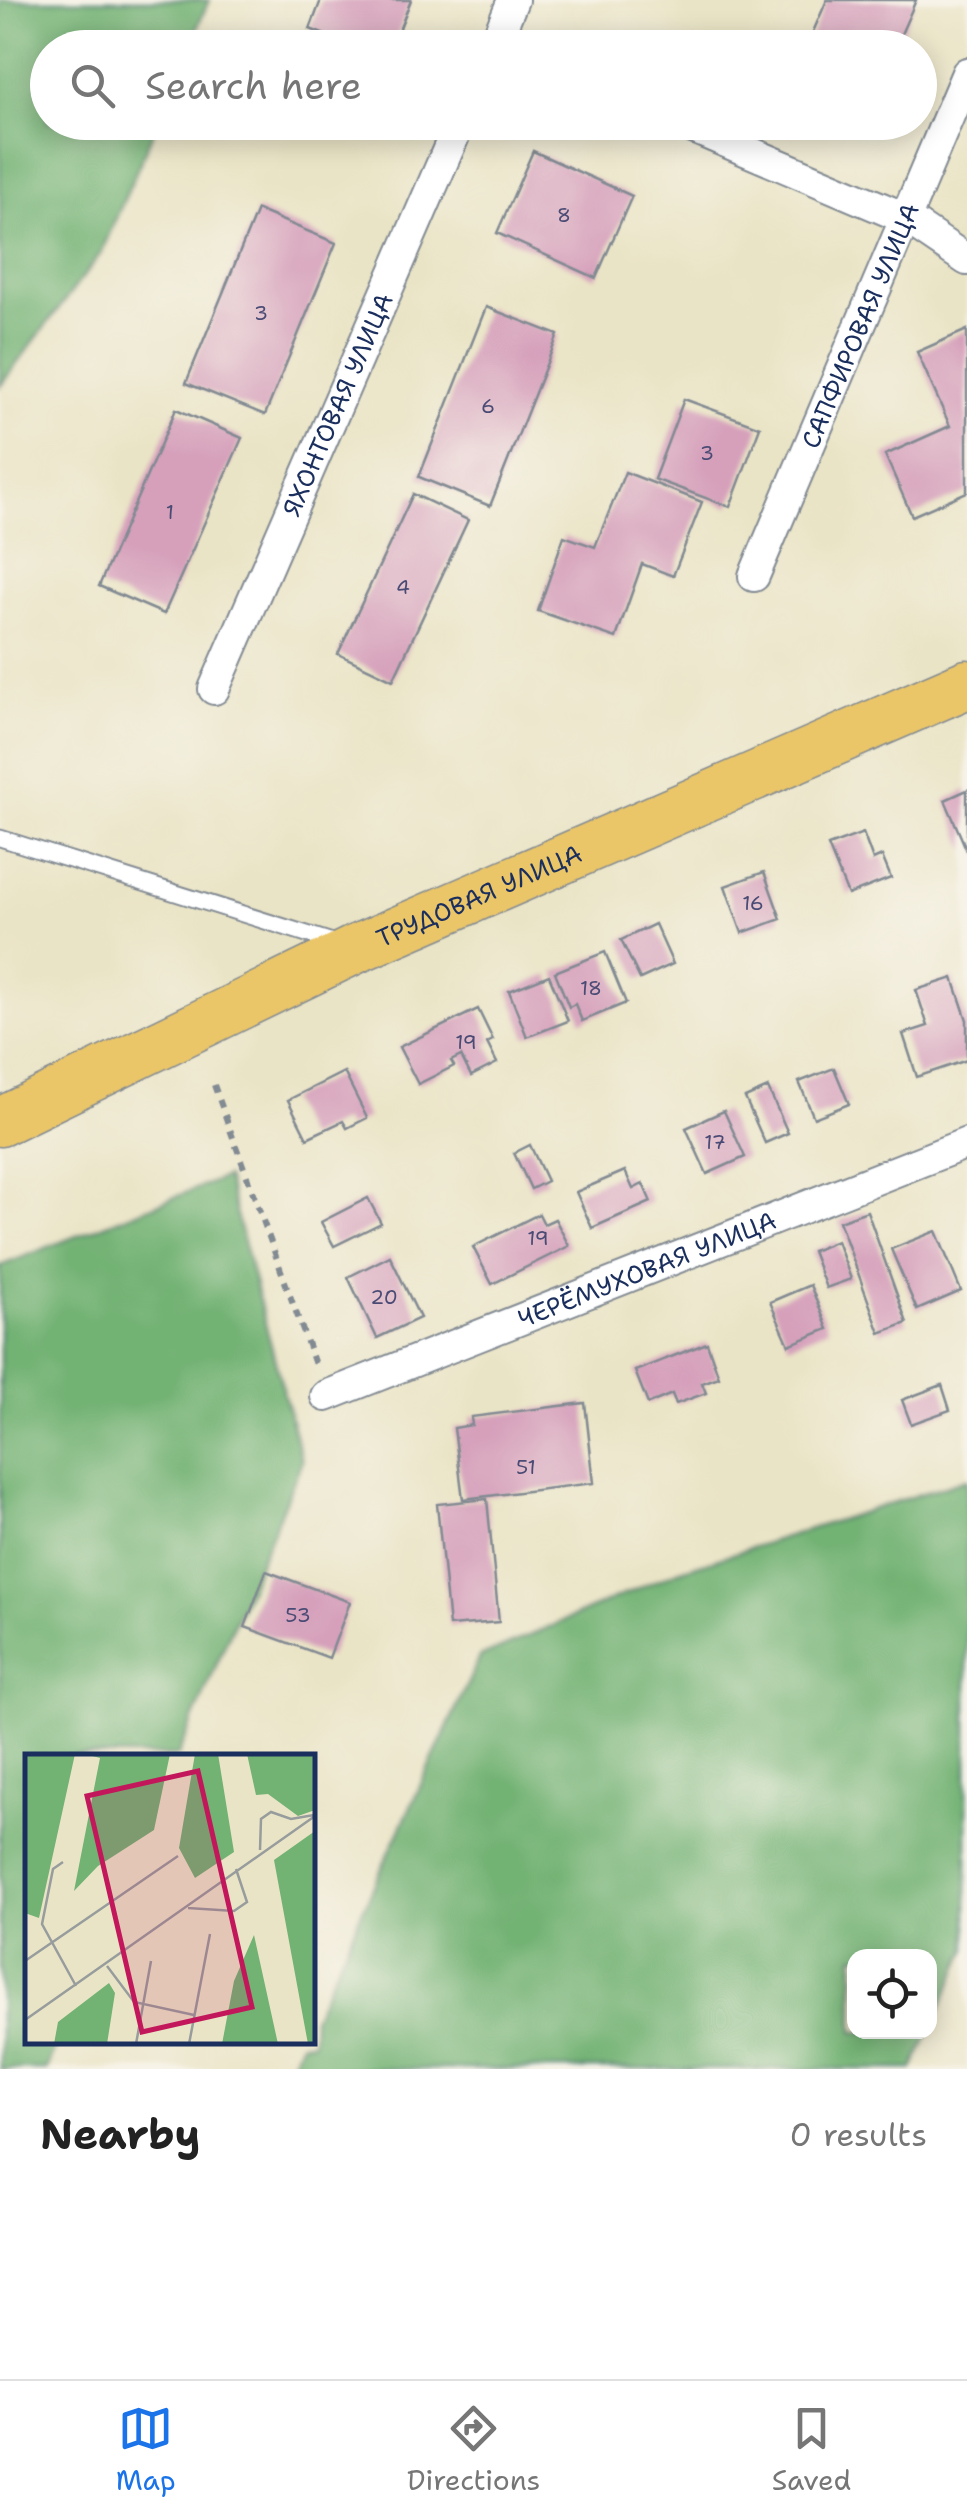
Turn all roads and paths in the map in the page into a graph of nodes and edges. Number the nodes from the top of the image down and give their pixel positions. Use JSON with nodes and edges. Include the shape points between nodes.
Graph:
{"nodes":[{"id":1,"x":513,"y":0,"type":"edge"},
{"id":2,"x":503,"y":30,"type":"edge"},
{"id":3,"x":967,"y":73,"type":"edge"},
{"id":4,"x":452,"y":140,"type":"edge"},
{"id":5,"x":721,"y":140,"type":"edge"},
{"id":6,"x":905,"y":218,"type":"junction"},
{"id":7,"x":967,"y":260,"type":"edge"},
{"id":8,"x":754,"y":576,"type":"dead end"},
{"id":9,"x":967,"y":684,"type":"edge"},
{"id":10,"x":214,"y":689,"type":"dead end"},
{"id":11,"x":0,"y":838,"type":"edge"},
{"id":12,"x":356,"y":949,"type":"junction"},
{"id":13,"x":214,"y":1084,"type":"dead end"},
{"id":14,"x":0,"y":1122,"type":"edge"},
{"id":15,"x":967,"y":1143,"type":"edge"},
{"id":16,"x":326,"y":1396,"type":"joint"}],
"edges":[{"from":1,"to":2,"type":"street"},
{"from":3,"to":6,"type":"street","name":"САПФИРОВАЯ УЛИЦА"},
{"from":4,"to":10,"type":"street","name":"ЯХОНТОВАЯ УЛИЦА"},
{"from":5,"to":6,"type":"street"},
{"from":6,"to":7,"type":"street"},
{"from":6,"to":8,"type":"street","name":"САПФИРОВАЯ УЛИЦА"},
{"from":9,"to":12,"type":"main road","name":"ТРУДОВАЯ УЛИЦА"},
{"from":11,"to":12,"type":"lane"},
{"from":12,"to":14,"type":"main road","name":"ТРУДОВАЯ УЛИЦА"},
{"from":13,"to":16,"type":"path"},
{"from":15,"to":16,"type":"street","name":"ЧЕРЁМУХОВАЯ УЛИЦА"}]}
